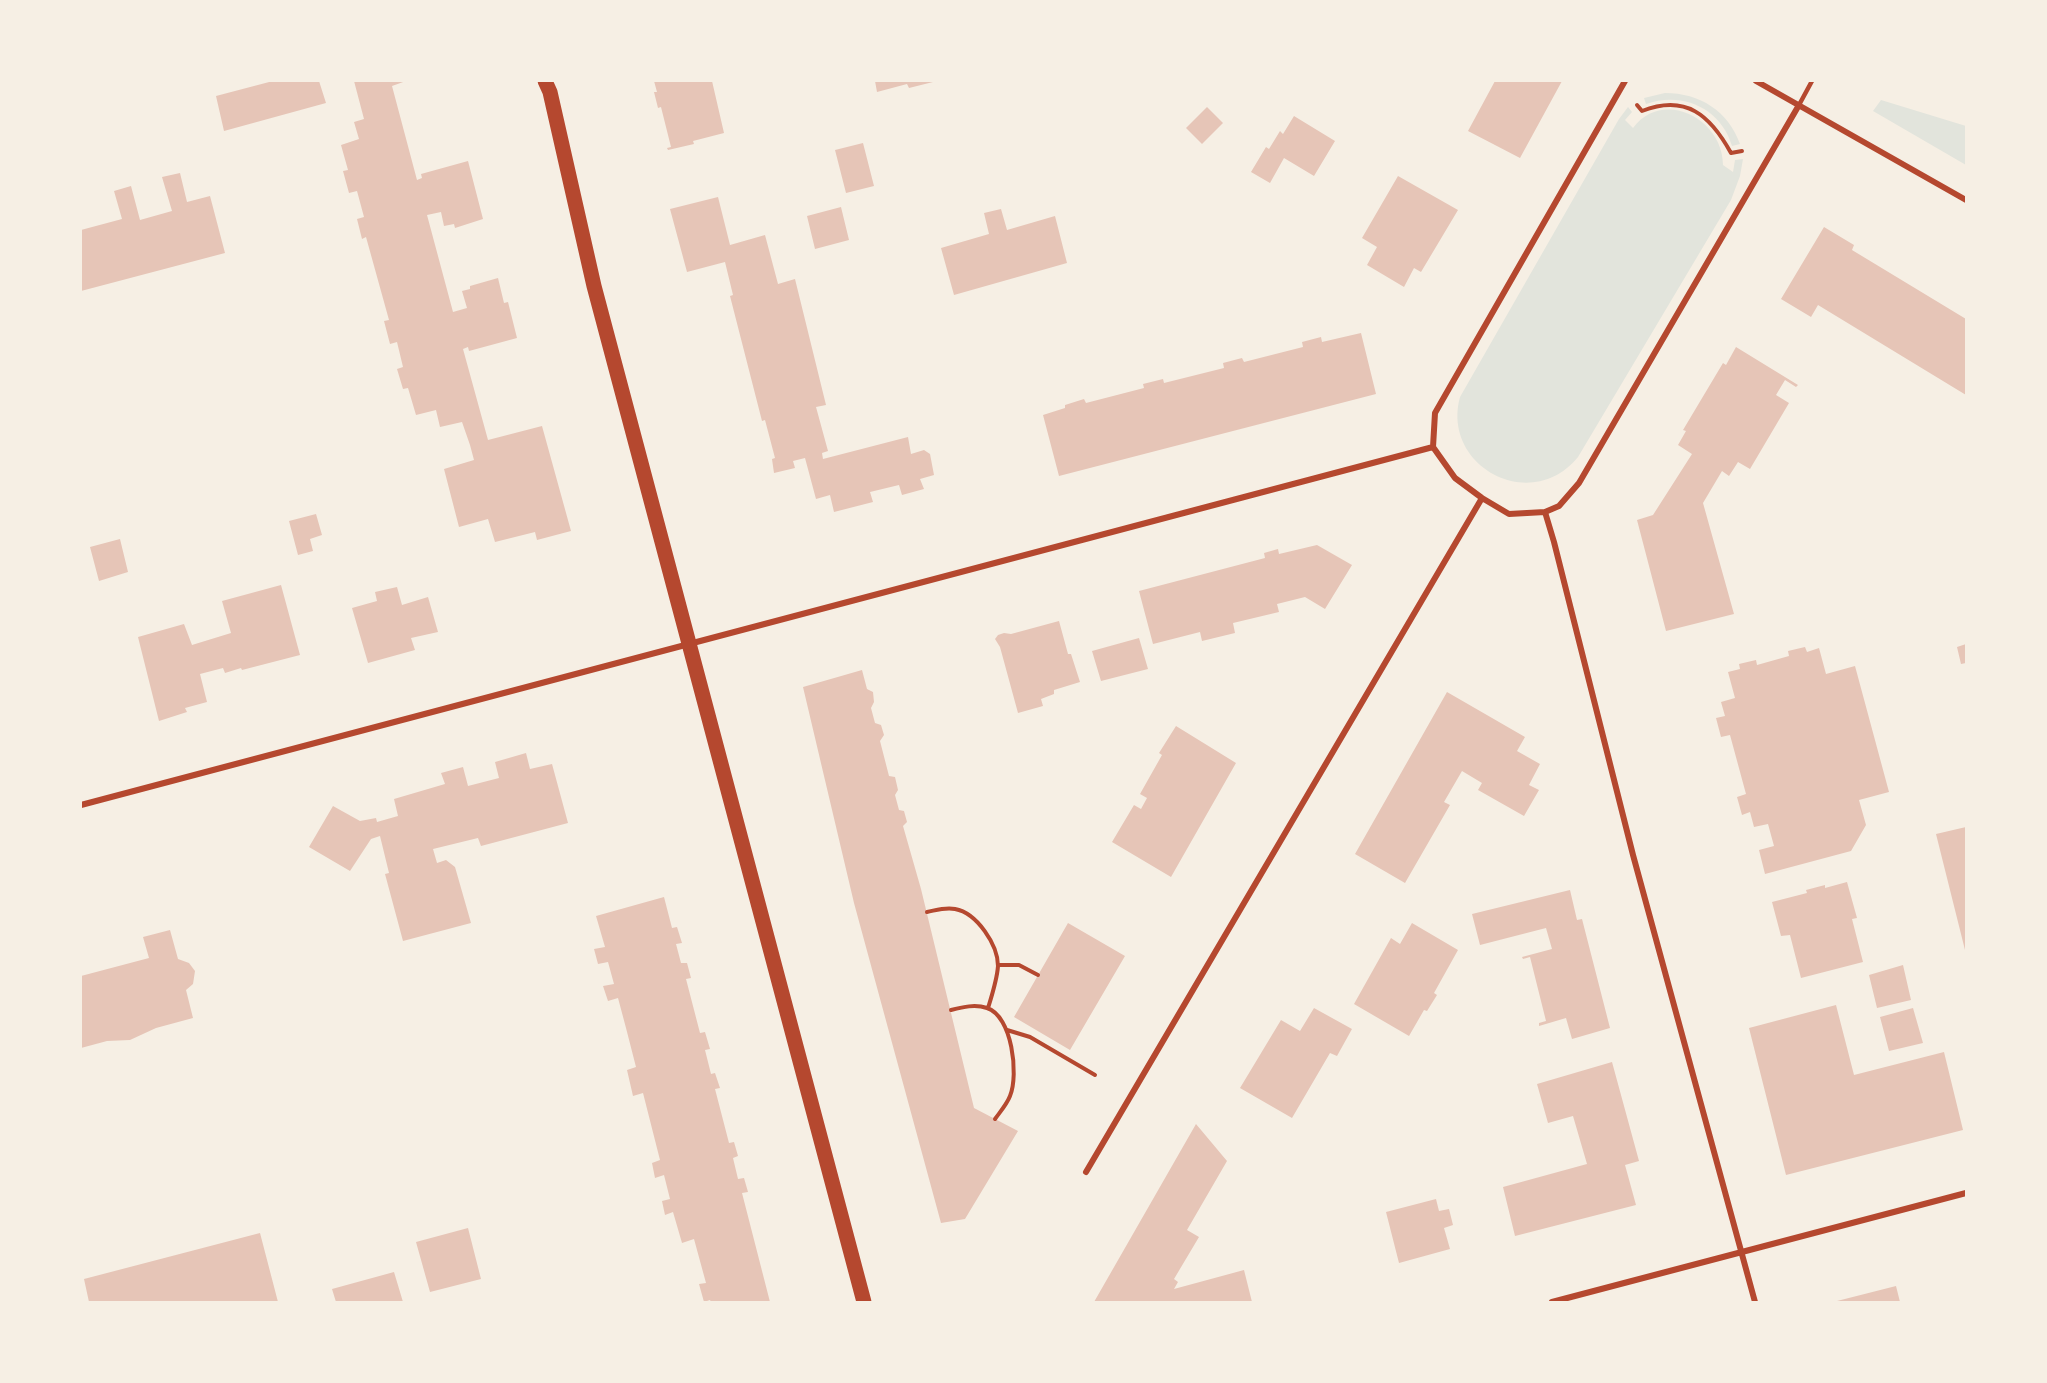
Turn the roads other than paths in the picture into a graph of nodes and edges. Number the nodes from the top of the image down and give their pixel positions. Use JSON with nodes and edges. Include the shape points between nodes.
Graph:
{"nodes":[{"id":1,"x":1625,"y":81,"type":"edge"},
{"id":2,"x":1756,"y":81,"type":"edge"},
{"id":3,"x":1812,"y":81,"type":"edge"},
{"id":4,"x":549,"y":85,"type":"edge"},
{"id":5,"x":1799,"y":105,"type":"junction"},
{"id":6,"x":1966,"y":200,"type":"edge"},
{"id":7,"x":1433,"y":447,"type":"junction"},
{"id":8,"x":1482,"y":498,"type":"junction"},
{"id":9,"x":1545,"y":512,"type":"junction"},
{"id":10,"x":689,"y":643,"type":"junction"},
{"id":11,"x":81,"y":805,"type":"edge"},
{"id":12,"x":1086,"y":1172,"type":"dead end"},
{"id":13,"x":1966,"y":1193,"type":"edge"},
{"id":14,"x":1743,"y":1253,"type":"junction"},
{"id":15,"x":864,"y":1302,"type":"edge"},
{"id":16,"x":1552,"y":1302,"type":"edge"},
{"id":17,"x":1755,"y":1302,"type":"edge"}],
"edges":[{"from":1,"to":7,"type":"street","via":[[1435,413]]},
{"from":2,"to":5,"type":"street"},
{"from":3,"to":5,"type":"lane"},
{"from":4,"to":10,"type":"main road","via":[[594,286]]},
{"from":5,"to":6,"type":"street"},
{"from":5,"to":9,"type":"street","via":[[1579,483],[1559,506]]},
{"from":7,"to":8,"type":"street","via":[[1455,478]]},
{"from":7,"to":10,"type":"street"},
{"from":8,"to":9,"type":"street","via":[[1509,514]]},
{"from":8,"to":12,"type":"street"},
{"from":9,"to":14,"type":"street","via":[[1633,855]]},
{"from":10,"to":11,"type":"street"},
{"from":10,"to":15,"type":"main road"},
{"from":13,"to":14,"type":"street"},
{"from":14,"to":16,"type":"street"},
{"from":14,"to":17,"type":"street"}]}
